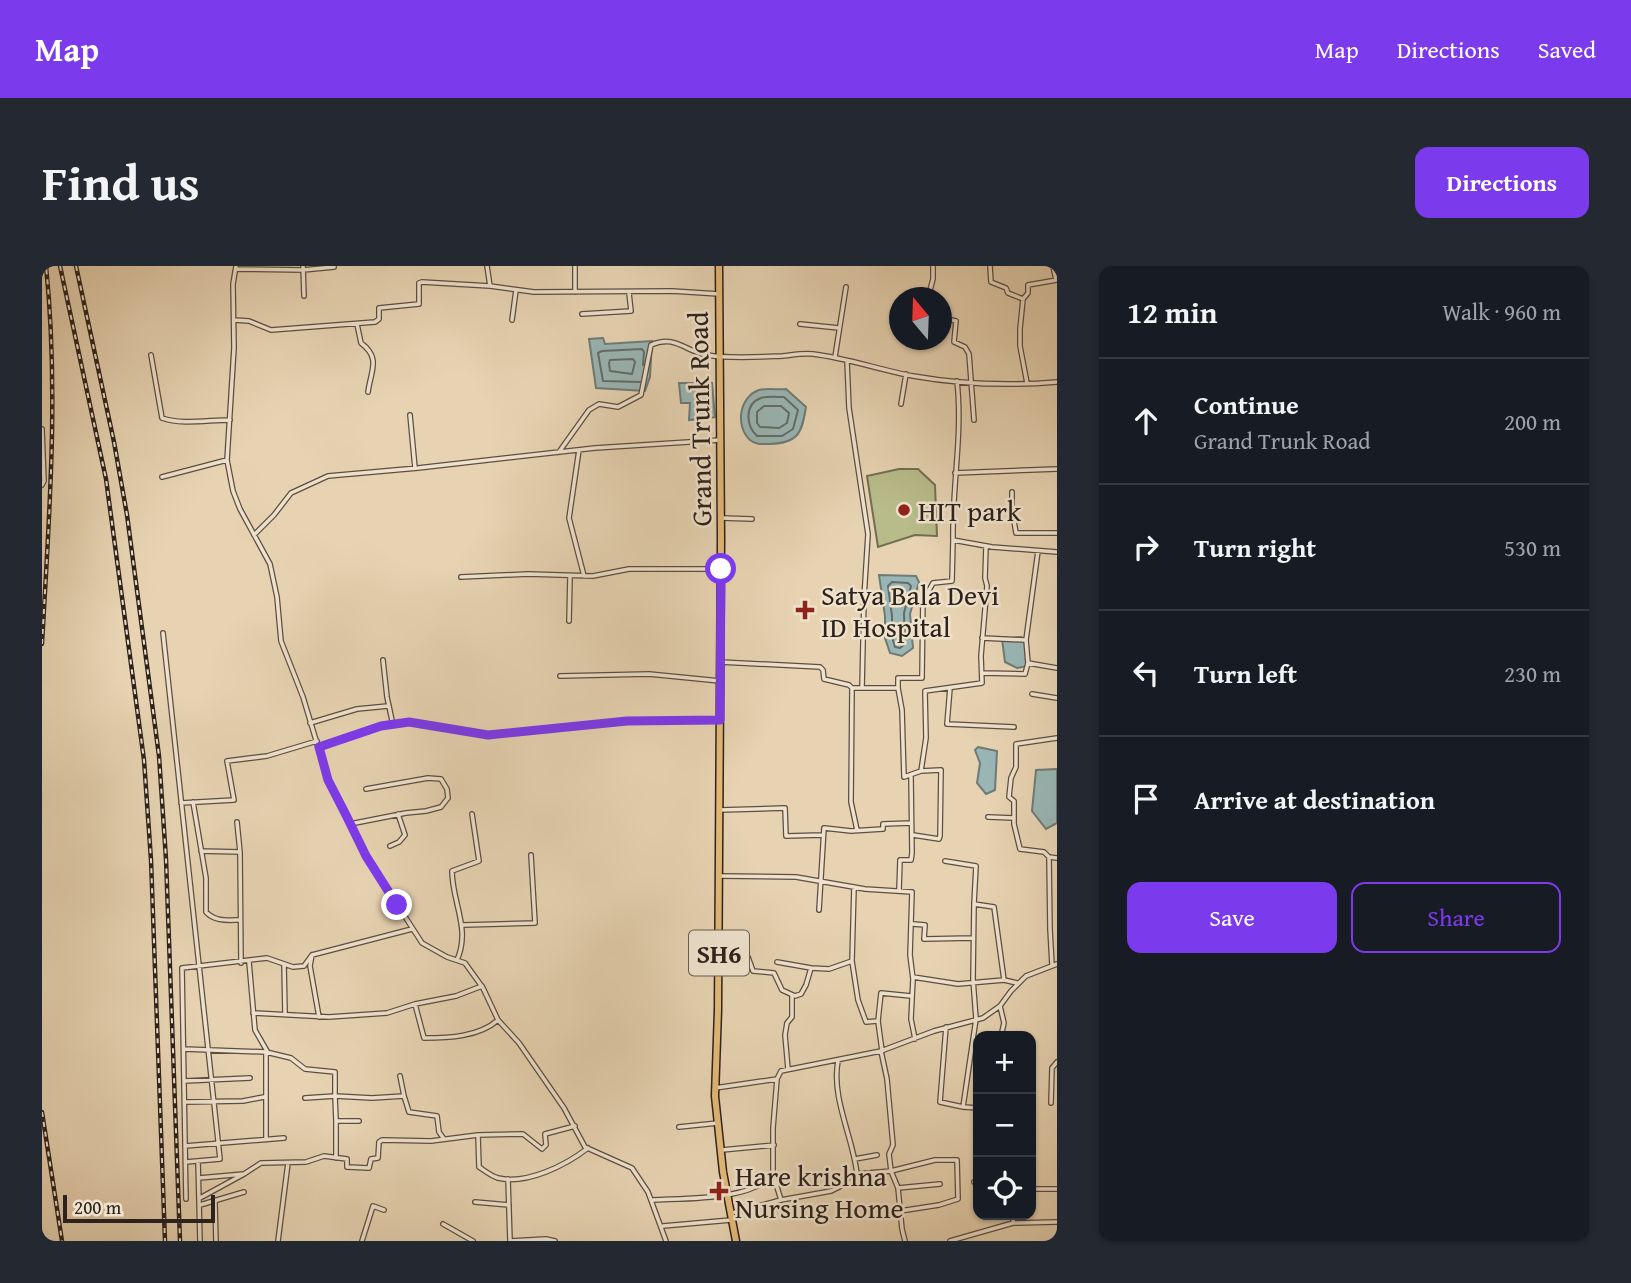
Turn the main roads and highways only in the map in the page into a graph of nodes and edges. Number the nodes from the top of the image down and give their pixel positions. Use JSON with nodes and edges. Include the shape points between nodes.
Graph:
{"nodes":[{"id":1,"x":719,"y":266,"type":"edge"},
{"id":2,"x":736,"y":1241,"type":"edge"}],
"edges":[{"from":1,"to":2,"type":"main road","name":"Grand Trunk Road","number":"SH6","via":[[715,1088]]}]}
